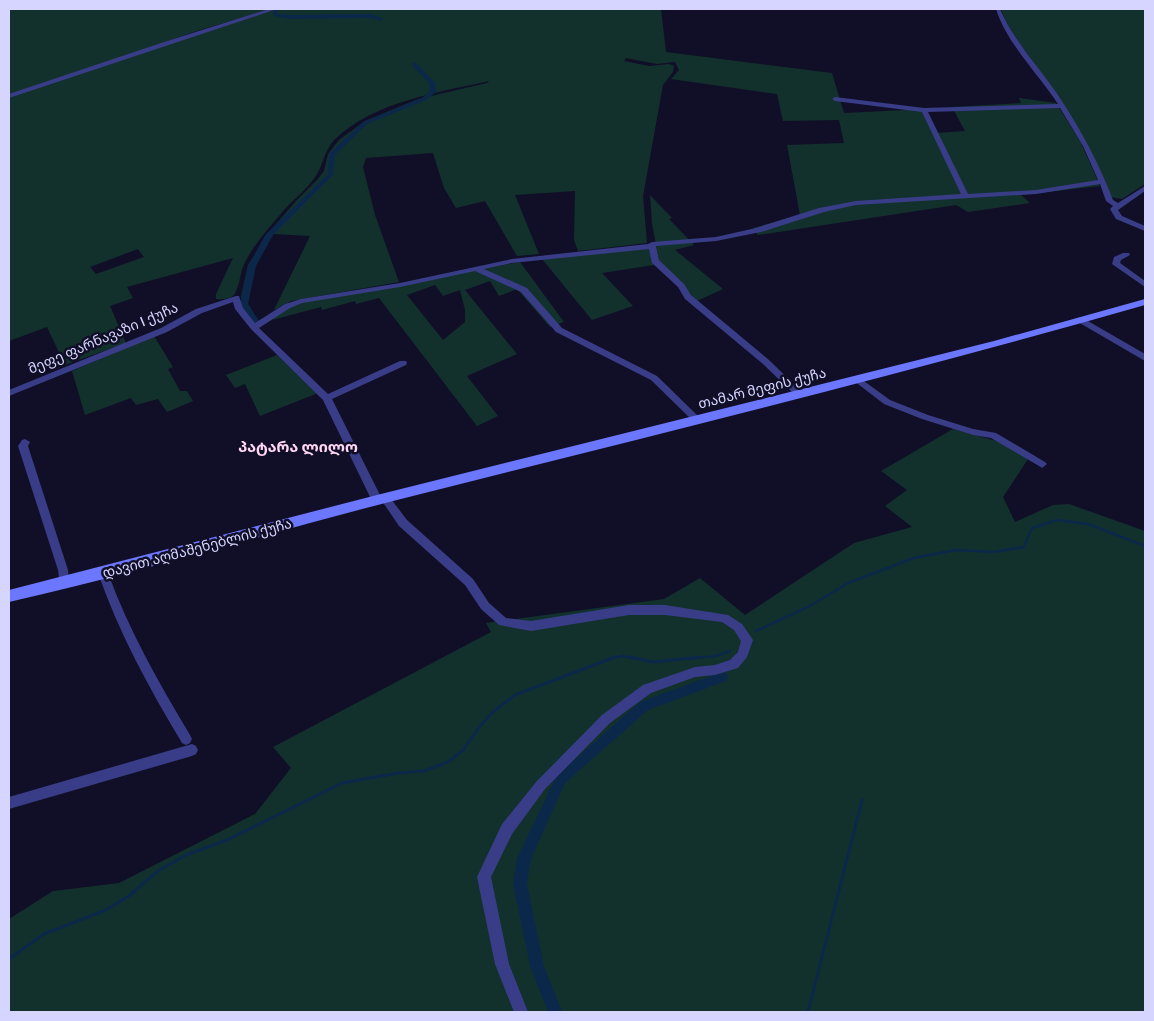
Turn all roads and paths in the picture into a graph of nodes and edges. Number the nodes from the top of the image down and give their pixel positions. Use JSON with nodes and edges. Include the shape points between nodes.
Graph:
{"nodes":[{"id":1,"x":274,"y":9,"type":"edge"},
{"id":2,"x":998,"y":9,"type":"edge"},
{"id":3,"x":9,"y":96,"type":"edge"},
{"id":4,"x":835,"y":99,"type":"dead end"},
{"id":5,"x":1062,"y":106,"type":"junction"},
{"id":6,"x":924,"y":110,"type":"junction"},
{"id":7,"x":1102,"y":182,"type":"junction"},
{"id":8,"x":1145,"y":188,"type":"edge"},
{"id":9,"x":966,"y":196,"type":"junction"},
{"id":10,"x":1117,"y":206,"type":"junction"},
{"id":11,"x":1145,"y":229,"type":"edge"},
{"id":12,"x":652,"y":245,"type":"junction"},
{"id":13,"x":1126,"y":255,"type":"dead end"},
{"id":14,"x":474,"y":268,"type":"junction"},
{"id":15,"x":1145,"y":285,"type":"edge"},
{"id":16,"x":1145,"y":302,"type":"edge"},
{"id":17,"x":1081,"y":320,"type":"junction"},
{"id":18,"x":254,"y":328,"type":"junction"},
{"id":19,"x":1145,"y":358,"type":"edge"},
{"id":20,"x":402,"y":363,"type":"dead end"},
{"id":21,"x":857,"y":379,"type":"junction"},
{"id":22,"x":9,"y":393,"type":"edge"},
{"id":23,"x":799,"y":394,"type":"junction"},
{"id":24,"x":326,"y":398,"type":"junction"},
{"id":25,"x":697,"y":420,"type":"junction"},
{"id":26,"x":25,"y":442,"type":"dead end"},
{"id":27,"x":1042,"y":464,"type":"dead end"},
{"id":28,"x":381,"y":499,"type":"junction"},
{"id":29,"x":103,"y":574,"type":"junction"},
{"id":30,"x":64,"y":583,"type":"junction"},
{"id":31,"x":9,"y":596,"type":"edge"},
{"id":32,"x":9,"y":802,"type":"edge"},
{"id":33,"x":521,"y":1012,"type":"edge"}],
"edges":[{"from":1,"to":3,"type":"street"},
{"from":2,"to":5,"type":"street"},
{"from":4,"to":6,"type":"street"},
{"from":5,"to":6,"type":"street"},
{"from":5,"to":7,"type":"street","via":[[1085,144]]},
{"from":6,"to":9,"type":"street"},
{"from":7,"to":9,"type":"street","via":[[1041,191]]},
{"from":7,"to":10,"type":"street","via":[[1110,201]]},
{"from":8,"to":10,"type":"street"},
{"from":9,"to":12,"type":"street","via":[[836,206],[716,239]]},
{"from":10,"to":11,"type":"street","via":[[1115,212],[1119,217]]},
{"from":12,"to":14,"type":"street"},
{"from":12,"to":23,"type":"street","via":[[655,261],[688,297]]},
{"from":13,"to":15,"type":"street","via":[[1117,259],[1116,264]]},
{"from":14,"to":18,"type":"street","via":[[400,285],[288,304]]},
{"from":14,"to":25,"type":"street","via":[[524,290],[559,330],[654,378]]},
{"from":16,"to":17,"type":"street","name":"თამარ მეფის ქუჩა"},
{"from":17,"to":19,"type":"street"},
{"from":17,"to":21,"type":"street","name":"თამარ მეფის ქუჩა"},
{"from":18,"to":22,"type":"street","name":"მეფე ფარნავაზი I ქუჩა","via":[[239,309],[236,298]]},
{"from":18,"to":24,"type":"street"},
{"from":20,"to":24,"type":"street"},
{"from":21,"to":23,"type":"street","name":"თამარ მეფის ქუჩა"},
{"from":21,"to":27,"type":"street","via":[[887,402],[973,432],[993,435]]},
{"from":23,"to":25,"type":"street","name":"თამარ მეფის ქუჩა"},
{"from":24,"to":28,"type":"street"},
{"from":25,"to":28,"type":"street","name":"თამარ მეფის ქუჩა"},
{"from":26,"to":30,"type":"street","via":[[23,446],[63,570]]},
{"from":28,"to":29,"type":"street","name":"დავით აღმაშენებლის ქუჩა"},
{"from":28,"to":33,"type":"street","via":[[469,582],[485,606],[503,622],[531,626],[629,610],[665,610],[724,618],[738,627],[747,640],[743,654],[734,664],[696,672],[647,689],[606,719],[542,785],[508,829],[484,877],[502,964]]},
{"from":29,"to":30,"type":"street","name":"დავით აღმაშენებლის ქუჩა"},
{"from":29,"to":32,"type":"street","via":[[145,671],[189,745]]},
{"from":30,"to":31,"type":"street","name":"დავით აღმაშენებლის ქუჩა"}]}
